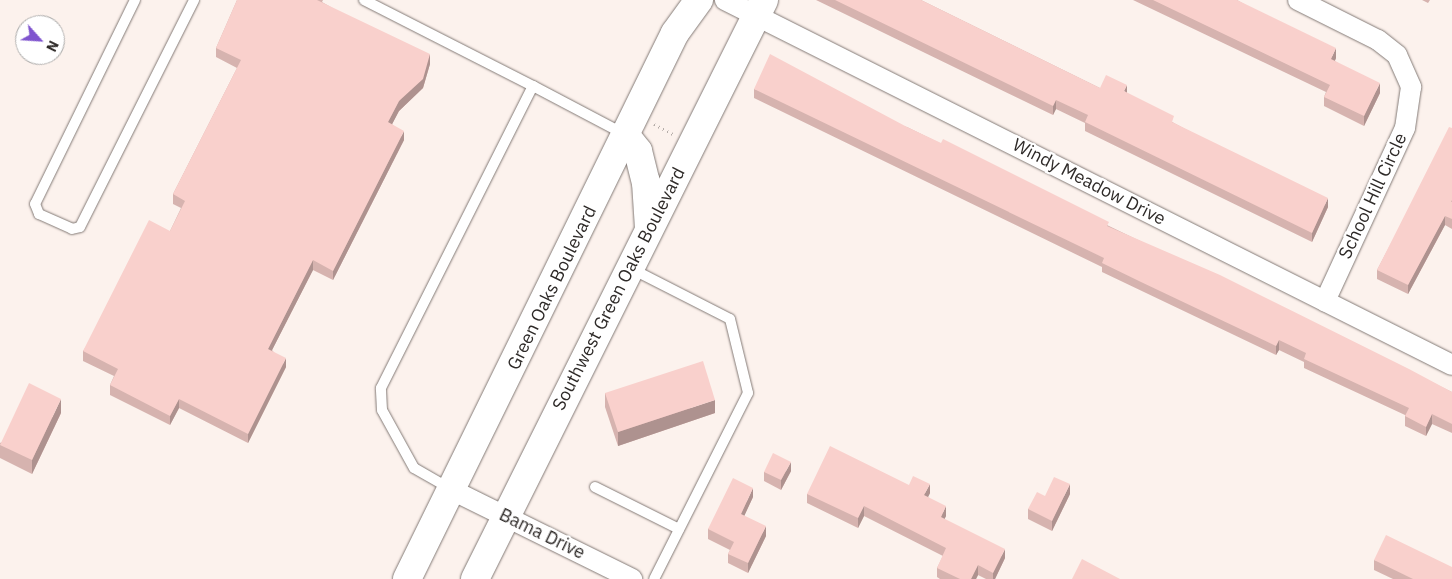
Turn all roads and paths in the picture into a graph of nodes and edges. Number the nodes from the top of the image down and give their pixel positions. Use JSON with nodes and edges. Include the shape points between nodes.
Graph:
{"nodes":[{"id":1,"x":134,"y":0,"type":"edge"},
{"id":2,"x":194,"y":0,"type":"edge"},
{"id":3,"x":364,"y":0,"type":"edge"},
{"id":4,"x":699,"y":0,"type":"edge"},
{"id":5,"x":725,"y":0,"type":"edge"},
{"id":6,"x":1298,"y":0,"type":"edge"},
{"id":7,"x":760,"y":8,"type":"edge"},
{"id":8,"x":533,"y":86,"type":"junction"},
{"id":9,"x":649,"y":122,"type":"dead end"},
{"id":10,"x":627,"y":137,"type":"junction"},
{"id":11,"x":682,"y":138,"type":"dead end"},
{"id":12,"x":649,"y":229,"type":"junction"},
{"id":13,"x":629,"y":268,"type":"junction"},
{"id":14,"x":1324,"y":301,"type":"junction"},
{"id":15,"x":1452,"y":365,"type":"edge"},
{"id":16,"x":595,"y":487,"type":"dead end"},
{"id":17,"x":452,"y":490,"type":"junction"},
{"id":18,"x":506,"y":516,"type":"junction"},
{"id":19,"x":679,"y":529,"type":"junction"},
{"id":20,"x":407,"y":579,"type":"edge"},
{"id":21,"x":475,"y":579,"type":"edge"},
{"id":22,"x":632,"y":579,"type":"edge"},
{"id":23,"x":654,"y":579,"type":"edge"}],
"edges":[{"from":1,"to":2,"type":"lane","via":[[35,204],[39,214],[72,229],[80,227]]},
{"from":3,"to":8,"type":"lane"},
{"from":4,"to":10,"type":"main road","name":"Green Oaks Boulevard","via":[[675,33]]},
{"from":5,"to":7,"type":"street","name":"Windy Meadow Drive"},
{"from":6,"to":14,"type":"street","name":"School Hill Circle","via":[[1378,40],[1397,55],[1411,87],[1405,128]]},
{"from":7,"to":12,"type":"main road","name":"Southwest Green Oaks Boulevard"},
{"from":7,"to":14,"type":"street","name":"Windy Meadow Drive"},
{"from":8,"to":10,"type":"lane"},
{"from":8,"to":17,"type":"lane","via":[[381,388],[382,410],[414,468]]},
{"from":9,"to":11,"type":"path"},
{"from":10,"to":12,"type":"main road","via":[[638,151],[646,182]]},
{"from":10,"to":17,"type":"main road","name":"Green Oaks Boulevard"},
{"from":12,"to":13,"type":"main road","name":"Southwest Green Oaks Boulevard"},
{"from":13,"to":18,"type":"main road","name":"Southwest Green Oaks Boulevard"},
{"from":13,"to":19,"type":"lane","via":[[730,319],[748,393]]},
{"from":14,"to":15,"type":"street","name":"Windy Meadow Drive"},
{"from":16,"to":19,"type":"lane"},
{"from":17,"to":18,"type":"street","name":"Bama Drive"},
{"from":17,"to":20,"type":"main road","name":"Green Oaks Boulevard"},
{"from":18,"to":21,"type":"main road","name":"Southwest Green Oaks Boulevard"},
{"from":18,"to":22,"type":"street","name":"Bama Drive"},
{"from":19,"to":23,"type":"lane"}]}
